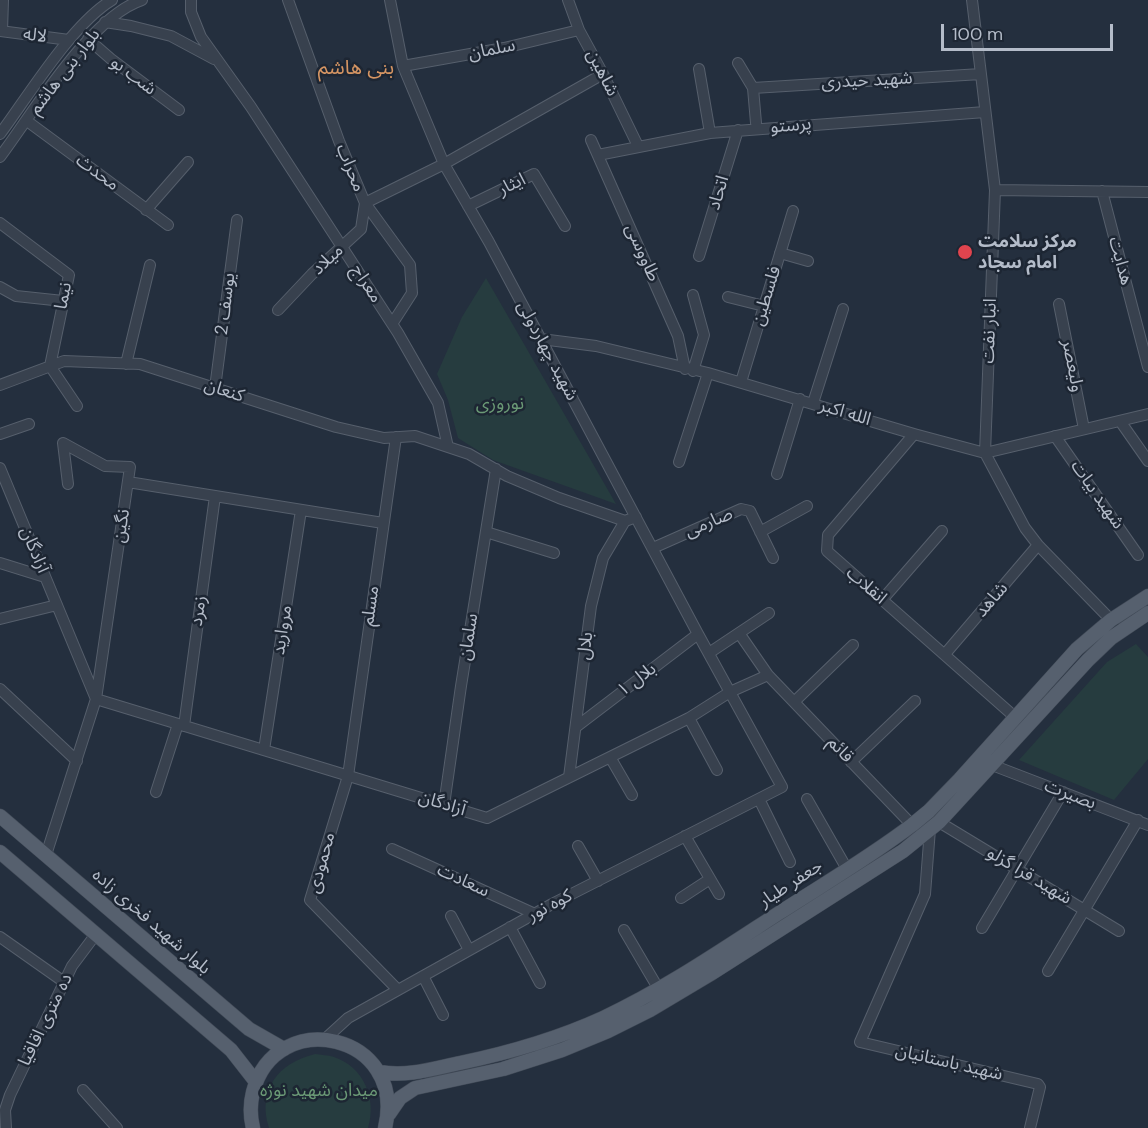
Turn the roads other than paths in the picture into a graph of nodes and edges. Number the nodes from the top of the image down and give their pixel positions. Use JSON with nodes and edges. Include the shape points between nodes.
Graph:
{"nodes":[{"id":1,"x":3,"y":0,"type":"edge"},
{"id":2,"x":112,"y":0,"type":"edge"},
{"id":3,"x":142,"y":0,"type":"edge"},
{"id":4,"x":191,"y":0,"type":"edge"},
{"id":5,"x":288,"y":0,"type":"edge"},
{"id":6,"x":390,"y":0,"type":"edge"},
{"id":7,"x":568,"y":0,"type":"edge"},
{"id":8,"x":972,"y":0,"type":"edge"},
{"id":9,"x":105,"y":22,"type":"junction"},
{"id":10,"x":579,"y":30,"type":"junction"},
{"id":11,"x":1,"y":31,"type":"edge"},
{"id":12,"x":88,"y":39,"type":"junction"},
{"id":13,"x":69,"y":40,"type":"junction"},
{"id":14,"x":218,"y":62,"type":"junction"},
{"id":15,"x":738,"y":63,"type":"dead end"},
{"id":16,"x":403,"y":66,"type":"junction"},
{"id":17,"x":699,"y":69,"type":"dead end"},
{"id":18,"x":603,"y":74,"type":"junction"},
{"id":19,"x":981,"y":74,"type":"junction"},
{"id":20,"x":753,"y":88,"type":"junction"},
{"id":21,"x":179,"y":110,"type":"dead end"},
{"id":22,"x":985,"y":112,"type":"junction"},
{"id":23,"x":27,"y":121,"type":"junction"},
{"id":24,"x":756,"y":123,"type":"dead end"},
{"id":25,"x":738,"y":130,"type":"junction"},
{"id":26,"x":710,"y":133,"type":"junction"},
{"id":27,"x":0,"y":134,"type":"edge"},
{"id":28,"x":591,"y":140,"type":"dead end"},
{"id":29,"x":638,"y":146,"type":"junction"},
{"id":30,"x":598,"y":155,"type":"junction"},
{"id":31,"x":0,"y":157,"type":"edge"},
{"id":32,"x":188,"y":162,"type":"dead end"},
{"id":33,"x":444,"y":164,"type":"junction"},
{"id":34,"x":995,"y":190,"type":"junction"},
{"id":35,"x":1102,"y":191,"type":"junction"},
{"id":36,"x":1148,"y":192,"type":"edge"},
{"id":37,"x":364,"y":203,"type":"junction"},
{"id":38,"x":468,"y":206,"type":"junction"},
{"id":39,"x":146,"y":210,"type":"junction"},
{"id":40,"x":793,"y":211,"type":"dead end"},
{"id":41,"x":237,"y":220,"type":"dead end"},
{"id":42,"x":0,"y":223,"type":"edge"},
{"id":43,"x":168,"y":225,"type":"dead end"},
{"id":44,"x":565,"y":226,"type":"dead end"},
{"id":45,"x":341,"y":247,"type":"junction"},
{"id":46,"x":780,"y":253,"type":"junction"},
{"id":47,"x":699,"y":256,"type":"dead end"},
{"id":48,"x":808,"y":261,"type":"dead end"},
{"id":49,"x":150,"y":265,"type":"dead end"},
{"id":50,"x":0,"y":287,"type":"edge"},
{"id":51,"x":693,"y":295,"type":"dead end"},
{"id":52,"x":728,"y":297,"type":"dead end"},
{"id":53,"x":63,"y":301,"type":"junction"},
{"id":54,"x":1059,"y":304,"type":"dead end"},
{"id":55,"x":764,"y":306,"type":"junction"},
{"id":56,"x":843,"y":309,"type":"dead end"},
{"id":57,"x":278,"y":310,"type":"dead end"},
{"id":58,"x":392,"y":324,"type":"junction"},
{"id":59,"x":541,"y":339,"type":"junction"},
{"id":60,"x":126,"y":364,"type":"junction"},
{"id":61,"x":50,"y":366,"type":"junction"},
{"id":62,"x":1148,"y":367,"type":"edge"},
{"id":63,"x":689,"y":370,"type":"junction"},
{"id":64,"x":708,"y":373,"type":"junction"},
{"id":65,"x":741,"y":382,"type":"junction"},
{"id":66,"x":0,"y":385,"type":"edge"},
{"id":67,"x":215,"y":388,"type":"junction"},
{"id":68,"x":800,"y":399,"type":"junction"},
{"id":69,"x":813,"y":403,"type":"junction"},
{"id":70,"x":77,"y":406,"type":"dead end"},
{"id":71,"x":1148,"y":414,"type":"edge"},
{"id":72,"x":1120,"y":421,"type":"junction"},
{"id":73,"x":29,"y":424,"type":"dead end"},
{"id":74,"x":1084,"y":429,"type":"junction"},
{"id":75,"x":0,"y":434,"type":"edge"},
{"id":76,"x":914,"y":435,"type":"junction"},
{"id":77,"x":1055,"y":436,"type":"junction"},
{"id":78,"x":396,"y":437,"type":"junction"},
{"id":79,"x":448,"y":447,"type":"junction"},
{"id":80,"x":985,"y":453,"type":"junction"},
{"id":81,"x":1148,"y":461,"type":"edge"},
{"id":82,"x":679,"y":462,"type":"dead end"},
{"id":83,"x":496,"y":469,"type":"junction"},
{"id":84,"x":1,"y":473,"type":"edge"},
{"id":85,"x":777,"y":474,"type":"dead end"},
{"id":86,"x":129,"y":482,"type":"junction"},
{"id":87,"x":68,"y":484,"type":"dead end"},
{"id":88,"x":215,"y":496,"type":"junction"},
{"id":89,"x":807,"y":506,"type":"dead end"},
{"id":90,"x":301,"y":510,"type":"junction"},
{"id":91,"x":636,"y":517,"type":"junction"},
{"id":92,"x":625,"y":521,"type":"junction"},
{"id":93,"x":383,"y":523,"type":"junction"},
{"id":94,"x":942,"y":531,"type":"dead end"},
{"id":95,"x":486,"y":532,"type":"junction"},
{"id":96,"x":760,"y":532,"type":"junction"},
{"id":97,"x":1038,"y":545,"type":"junction"},
{"id":98,"x":652,"y":548,"type":"junction"},
{"id":99,"x":554,"y":553,"type":"dead end"},
{"id":100,"x":1138,"y":555,"type":"dead end"},
{"id":101,"x":773,"y":558,"type":"dead end"},
{"id":102,"x":0,"y":563,"type":"edge"},
{"id":103,"x":45,"y":577,"type":"junction"},
{"id":104,"x":1148,"y":596,"type":"edge"},
{"id":105,"x":882,"y":600,"type":"junction"},
{"id":106,"x":57,"y":605,"type":"junction"},
{"id":107,"x":769,"y":613,"type":"dead end"},
{"id":108,"x":1148,"y":613,"type":"edge"},
{"id":109,"x":0,"y":619,"type":"edge"},
{"id":110,"x":1110,"y":620,"type":"junction"},
{"id":111,"x":739,"y":633,"type":"junction"},
{"id":112,"x":698,"y":634,"type":"junction"},
{"id":113,"x":1118,"y":634,"type":"junction"},
{"id":114,"x":853,"y":645,"type":"dead end"},
{"id":115,"x":709,"y":653,"type":"junction"},
{"id":116,"x":945,"y":654,"type":"junction"},
{"id":117,"x":768,"y":675,"type":"junction"},
{"id":118,"x":0,"y":689,"type":"edge"},
{"id":119,"x":730,"y":692,"type":"junction"},
{"id":120,"x":96,"y":699,"type":"junction"},
{"id":121,"x":915,"y":701,"type":"dead end"},
{"id":122,"x":794,"y":702,"type":"junction"},
{"id":123,"x":689,"y":718,"type":"junction"},
{"id":124,"x":1016,"y":718,"type":"junction"},
{"id":125,"x":181,"y":725,"type":"junction"},
{"id":126,"x":576,"y":727,"type":"junction"},
{"id":127,"x":264,"y":750,"type":"junction"},
{"id":128,"x":610,"y":757,"type":"junction"},
{"id":129,"x":76,"y":760,"type":"junction"},
{"id":130,"x":851,"y":762,"type":"junction"},
{"id":131,"x":992,"y":765,"type":"junction"},
{"id":132,"x":717,"y":770,"type":"dead end"},
{"id":133,"x":348,"y":776,"type":"junction"},
{"id":134,"x":569,"y":777,"type":"junction"},
{"id":135,"x":782,"y":787,"type":"joint"},
{"id":136,"x":156,"y":792,"type":"dead end"},
{"id":137,"x":1063,"y":792,"type":"junction"},
{"id":138,"x":632,"y":795,"type":"dead end"},
{"id":139,"x":759,"y":799,"type":"junction"},
{"id":140,"x":807,"y":800,"type":"dead end"},
{"id":141,"x":444,"y":805,"type":"junction"},
{"id":142,"x":0,"y":816,"type":"edge"},
{"id":143,"x":1143,"y":822,"type":"edge"},
{"id":144,"x":912,"y":825,"type":"junction"},
{"id":145,"x":935,"y":825,"type":"junction"},
{"id":146,"x":685,"y":836,"type":"junction"},
{"id":147,"x":578,"y":846,"type":"dead end"},
{"id":148,"x":392,"y":849,"type":"dead end"},
{"id":149,"x":0,"y":852,"type":"edge"},
{"id":150,"x":46,"y":855,"type":"junction"},
{"id":151,"x":790,"y":862,"type":"dead end"},
{"id":152,"x":847,"y":869,"type":"junction"},
{"id":153,"x":1018,"y":870,"type":"junction"},
{"id":154,"x":710,"y":879,"type":"junction"},
{"id":155,"x":598,"y":881,"type":"junction"},
{"id":156,"x":719,"y":894,"type":"dead end"},
{"id":157,"x":681,"y":898,"type":"dead end"},
{"id":158,"x":1084,"y":910,"type":"junction"},
{"id":159,"x":535,"y":914,"type":"junction"},
{"id":160,"x":451,"y":916,"type":"dead end"},
{"id":161,"x":510,"y":927,"type":"junction"},
{"id":162,"x":982,"y":928,"type":"dead end"},
{"id":163,"x":624,"y":930,"type":"dead end"},
{"id":164,"x":1119,"y":931,"type":"dead end"},
{"id":165,"x":96,"y":934,"type":"junction"},
{"id":166,"x":0,"y":937,"type":"edge"},
{"id":167,"x":470,"y":950,"type":"junction"},
{"id":168,"x":1048,"y":971,"type":"dead end"},
{"id":169,"x":423,"y":976,"type":"junction"},
{"id":170,"x":64,"y":982,"type":"junction"},
{"id":171,"x":540,"y":982,"type":"dead end"},
{"id":172,"x":658,"y":988,"type":"junction"},
{"id":173,"x":398,"y":990,"type":"junction"},
{"id":174,"x":442,"y":1015,"type":"dead end"},
{"id":175,"x":325,"y":1039,"type":"junction"},
{"id":176,"x":284,"y":1049,"type":"junction"},
{"id":177,"x":499,"y":1062,"type":"junction"},
{"id":178,"x":379,"y":1072,"type":"junction"},
{"id":179,"x":256,"y":1082,"type":"junction"},
{"id":180,"x":83,"y":1090,"type":"dead end"},
{"id":181,"x":5,"y":1094,"type":"edge"},
{"id":182,"x":389,"y":1114,"type":"junction"},
{"id":183,"x":6,"y":1128,"type":"edge"},
{"id":184,"x":117,"y":1128,"type":"edge"},
{"id":185,"x":254,"y":1128,"type":"edge"},
{"id":186,"x":385,"y":1128,"type":"edge"},
{"id":187,"x":1030,"y":1128,"type":"edge"}],
"edges":[{"from":1,"to":11,"type":"street"},
{"from":2,"to":13,"type":"street","name":"بلوار بنی هاشم","via":[[101,6]]},
{"from":3,"to":9,"type":"street","name":"بلوار بنی هاشم"},
{"from":4,"to":14,"type":"street","via":[[191,12],[201,37]]},
{"from":5,"to":37,"type":"street","name":"محراب"},
{"from":6,"to":16,"type":"street","name":"شهید چهاردولی"},
{"from":7,"to":10,"type":"street","name":"شاهین"},
{"from":8,"to":19,"type":"street","name":"انبار نفت"},
{"from":9,"to":12,"type":"street","name":"بلوار بنی هاشم"},
{"from":9,"to":14,"type":"street","name":"معراج","via":[[171,36]]},
{"from":10,"to":16,"type":"street","name":"سلمان"},
{"from":10,"to":18,"type":"street","name":"شاهین"},
{"from":11,"to":13,"type":"street","name":"لاله"},
{"from":12,"to":21,"type":"street","name":"شب بو"},
{"from":12,"to":23,"type":"street","name":"بلوار بنی هاشم"},
{"from":13,"to":27,"type":"street","name":"بلوار بنی هاشم"},
{"from":14,"to":45,"type":"street","name":"معراج"},
{"from":15,"to":20,"type":"street"},
{"from":16,"to":33,"type":"street","name":"شهید چهاردولی"},
{"from":17,"to":26,"type":"street"},
{"from":18,"to":29,"type":"street","name":"شاهین"},
{"from":18,"to":33,"type":"street"},
{"from":19,"to":20,"type":"street","name":"شهید حیدری"},
{"from":19,"to":22,"type":"street","name":"انبار نفت"},
{"from":20,"to":24,"type":"street"},
{"from":22,"to":25,"type":"street","name":"پرستو"},
{"from":22,"to":34,"type":"street","name":"انبار نفت"},
{"from":23,"to":31,"type":"street","name":"بلوار بنی هاشم"},
{"from":23,"to":39,"type":"street","name":"محدث"},
{"from":25,"to":26,"type":"street","name":"پرستو"},
{"from":25,"to":47,"type":"street","name":"اتحاد"},
{"from":26,"to":29,"type":"street","name":"پرستو"},
{"from":28,"to":30,"type":"street","name":"طاووسی"},
{"from":29,"to":30,"type":"street","name":"پرستو"},
{"from":30,"to":63,"type":"street","name":"طاووسی","via":[[678,336]]},
{"from":32,"to":39,"type":"street"},
{"from":33,"to":37,"type":"street"},
{"from":33,"to":38,"type":"street","name":"شهید چهاردولی"},
{"from":34,"to":35,"type":"street"},
{"from":34,"to":80,"type":"street","name":"انبار نفت"},
{"from":35,"to":36,"type":"street"},
{"from":35,"to":62,"type":"street","name":"هدایت"},
{"from":37,"to":45,"type":"street","name":"میلاد","via":[[361,229]]},
{"from":37,"to":58,"type":"street","name":"محراب","via":[[410,265],[412,293]]},
{"from":38,"to":44,"type":"street","name":"ایثار","via":[[534,174]]},
{"from":38,"to":59,"type":"street","name":"شهید چهاردولی"},
{"from":39,"to":43,"type":"street","name":"محدث"},
{"from":40,"to":46,"type":"street","name":"فلسطین"},
{"from":41,"to":67,"type":"street","name":"یوسف 2"},
{"from":42,"to":53,"type":"street","name":"نیما","via":[[69,274]]},
{"from":45,"to":57,"type":"street","name":"میلاد"},
{"from":45,"to":58,"type":"street","name":"معراج"},
{"from":46,"to":48,"type":"street"},
{"from":46,"to":55,"type":"street","name":"فلسطین"},
{"from":49,"to":60,"type":"street"},
{"from":50,"to":53,"type":"street","via":[[16,296]]},
{"from":51,"to":63,"type":"street","via":[[704,335]]},
{"from":52,"to":55,"type":"street"},
{"from":53,"to":61,"type":"street","name":"نیما"},
{"from":54,"to":74,"type":"street","name":"ولیعصر"},
{"from":55,"to":65,"type":"street","name":"فلسطین"},
{"from":56,"to":69,"type":"street"},
{"from":58,"to":79,"type":"street","name":"معراج","via":[[438,403]]},
{"from":59,"to":63,"type":"street","name":"الله اکبر","via":[[596,346]]},
{"from":59,"to":91,"type":"street","name":"شهید چهاردولی"},
{"from":60,"to":61,"type":"street","name":"کنعان","via":[[64,361]]},
{"from":60,"to":67,"type":"street","name":"کنعان","via":[[140,364]]},
{"from":61,"to":66,"type":"street","name":"کنعان"},
{"from":61,"to":70,"type":"street"},
{"from":63,"to":64,"type":"street","name":"الله اکبر"},
{"from":64,"to":65,"type":"street","name":"الله اکبر"},
{"from":64,"to":82,"type":"street"},
{"from":65,"to":68,"type":"street","name":"الله اکبر"},
{"from":67,"to":78,"type":"street","name":"کنعان","via":[[336,427]]},
{"from":68,"to":69,"type":"street","name":"الله اکبر"},
{"from":68,"to":85,"type":"street"},
{"from":69,"to":76,"type":"street","name":"الله اکبر"},
{"from":71,"to":72,"type":"street","name":"الله اکبر"},
{"from":72,"to":74,"type":"street","name":"الله اکبر"},
{"from":72,"to":81,"type":"street"},
{"from":73,"to":75,"type":"street"},
{"from":74,"to":77,"type":"street","name":"الله اکبر"},
{"from":76,"to":80,"type":"street","name":"الله اکبر"},
{"from":76,"to":105,"type":"street","name":"انقلاب","via":[[826,540],[829,554]]},
{"from":77,"to":80,"type":"street","name":"الله اکبر"},
{"from":77,"to":100,"type":"street","name":"شهید بیات"},
{"from":78,"to":79,"type":"street","name":"کنعان","via":[[415,436]]},
{"from":78,"to":93,"type":"street","name":"مسلم"},
{"from":79,"to":83,"type":"street"},
{"from":80,"to":97,"type":"street"},
{"from":83,"to":92,"type":"street","via":[[559,498]]},
{"from":83,"to":95,"type":"street","name":"سلمان"},
{"from":84,"to":103,"type":"street","name":"آزادگان"},
{"from":86,"to":87,"type":"street","via":[[130,467],[105,466],[63,443]]},
{"from":86,"to":88,"type":"street"},
{"from":86,"to":120,"type":"street","name":"نگین"},
{"from":88,"to":90,"type":"street"},
{"from":88,"to":125,"type":"street","name":"زمرد"},
{"from":89,"to":96,"type":"street"},
{"from":90,"to":93,"type":"street"},
{"from":90,"to":127,"type":"street","name":"مروارید"},
{"from":91,"to":92,"type":"street"},
{"from":91,"to":98,"type":"street","name":"شهید چهاردولی"},
{"from":92,"to":126,"type":"street","name":"بلال","via":[[603,558],[591,606]]},
{"from":93,"to":133,"type":"street","name":"مسلم"},
{"from":94,"to":105,"type":"street"},
{"from":95,"to":99,"type":"street"},
{"from":95,"to":141,"type":"street","name":"سلمان"},
{"from":96,"to":98,"type":"street","name":"صارمی","via":[[750,511],[741,509]]},
{"from":96,"to":101,"type":"street","name":"صارمی"},
{"from":97,"to":110,"type":"street"},
{"from":97,"to":116,"type":"street","name":"شاهد"},
{"from":98,"to":112,"type":"street","name":"شهید چهاردولی"},
{"from":102,"to":103,"type":"street"},
{"from":103,"to":106,"type":"street","name":"آزادگان"},
{"from":104,"to":110,"type":"main road","name":"جعفر طیار"},
{"from":105,"to":116,"type":"street","name":"انقلاب"},
{"from":106,"to":109,"type":"street"},
{"from":106,"to":120,"type":"street","name":"آزادگان"},
{"from":107,"to":111,"type":"street"},
{"from":108,"to":113,"type":"main road","name":"جعفر طیار"},
{"from":110,"to":113,"type":"street"},
{"from":110,"to":124,"type":"main road","name":"جعفر طیار","via":[[1077,649]]},
{"from":111,"to":115,"type":"street"},
{"from":111,"to":117,"type":"street","name":"قائم"},
{"from":112,"to":115,"type":"street","name":"شهید چهاردولی"},
{"from":112,"to":126,"type":"street","name":"بلال ۱"},
{"from":113,"to":131,"type":"main road","name":"جعفر طیار","via":[[1088,660]]},
{"from":114,"to":122,"type":"street"},
{"from":115,"to":119,"type":"street","name":"شهید چهاردولی"},
{"from":116,"to":124,"type":"street","name":"انقلاب"},
{"from":117,"to":119,"type":"street","name":"آزادگان"},
{"from":117,"to":122,"type":"street","name":"قائم"},
{"from":118,"to":129,"type":"street"},
{"from":119,"to":123,"type":"street","name":"آزادگان"},
{"from":119,"to":135,"type":"street","name":"شهید چهاردولی"},
{"from":120,"to":125,"type":"street","name":"آزادگان"},
{"from":120,"to":129,"type":"street"},
{"from":121,"to":130,"type":"street"},
{"from":122,"to":130,"type":"street","name":"قائم"},
{"from":123,"to":128,"type":"street","name":"آزادگان"},
{"from":123,"to":132,"type":"street"},
{"from":124,"to":144,"type":"main road","name":"جعفر طیار"},
{"from":125,"to":127,"type":"street","name":"آزادگان"},
{"from":125,"to":136,"type":"street","name":"زمرد"},
{"from":126,"to":134,"type":"street","name":"بلال"},
{"from":127,"to":133,"type":"street","name":"آزادگان"},
{"from":128,"to":134,"type":"street","name":"آزادگان"},
{"from":128,"to":138,"type":"street"},
{"from":129,"to":150,"type":"street"},
{"from":130,"to":144,"type":"street","name":"قائم"},
{"from":131,"to":137,"type":"street","name":"بصیرت"},
{"from":131,"to":145,"type":"main road","name":"جعفر طیار"},
{"from":133,"to":141,"type":"street","name":"آزادگان"},
{"from":133,"to":173,"type":"street","name":"محمودی","via":[[310,900]]},
{"from":134,"to":141,"type":"street","name":"آزادگان","via":[[488,818]]},
{"from":135,"to":139,"type":"street","name":"کوه نور"},
{"from":137,"to":143,"type":"street","name":"بصیرت"},
{"from":137,"to":153,"type":"street"},
{"from":139,"to":146,"type":"street","name":"کوه نور"},
{"from":139,"to":151,"type":"street"},
{"from":140,"to":152,"type":"street"},
{"from":142,"to":150,"type":"main road","name":"بلوار شهید فخری زاده"},
{"from":143,"to":158,"type":"street"},
{"from":144,"to":152,"type":"main road","name":"جعفر طیار"},
{"from":145,"to":153,"type":"street","name":"شهید قرا گزلو"},
{"from":145,"to":177,"type":"main road","name":"جعفر طیار","via":[[883,864],[650,1010],[562,1050]]},
{"from":145,"to":187,"type":"street","name":"شهید باستانیان","via":[[925,894],[860,1042],[1038,1084]]},
{"from":146,"to":154,"type":"street"},
{"from":146,"to":155,"type":"street","name":"کوه نور"},
{"from":147,"to":155,"type":"street"},
{"from":148,"to":159,"type":"street","name":"سعادت"},
{"from":149,"to":165,"type":"main road"},
{"from":150,"to":176,"type":"main road","name":"بلوار شهید فخری زاده","via":[[249,1029]]},
{"from":152,"to":172,"type":"main road","name":"جعفر طیار"},
{"from":153,"to":158,"type":"street","name":"شهید قرا گزلو"},
{"from":153,"to":162,"type":"street"},
{"from":154,"to":156,"type":"street"},
{"from":154,"to":157,"type":"street"},
{"from":155,"to":159,"type":"street","name":"کوه نور"},
{"from":158,"to":164,"type":"street","name":"شهید قرا گزلو"},
{"from":158,"to":168,"type":"street"},
{"from":159,"to":161,"type":"street","name":"کوه نور"},
{"from":160,"to":167,"type":"street"},
{"from":161,"to":167,"type":"street","name":"کوه نور"},
{"from":161,"to":171,"type":"street"},
{"from":163,"to":172,"type":"street"},
{"from":165,"to":170,"type":"street","name":"ده متری اقاقیا"},
{"from":165,"to":179,"type":"main road","via":[[231,1050]]},
{"from":166,"to":170,"type":"street"},
{"from":167,"to":169,"type":"street","name":"کوه نور"},
{"from":169,"to":173,"type":"street","name":"کوه نور"},
{"from":169,"to":174,"type":"street"},
{"from":170,"to":181,"type":"street","name":"ده متری اقاقیا"},
{"from":172,"to":177,"type":"main road","name":"جعفر طیار","via":[[602,1018]]},
{"from":173,"to":175,"type":"street","name":"کوه نور","via":[[348,1018]]},
{"from":175,"to":176,"type":"main road","via":[[304,1041]]},
{"from":175,"to":178,"type":"main road","via":[[346,1044],[365,1055]]},
{"from":176,"to":179,"type":"main road","via":[[266,1064]]},
{"from":177,"to":178,"type":"main road","name":"جعفر طیار","via":[[411,1074]]},
{"from":177,"to":182,"type":"main road","name":"جعفر طیار","via":[[415,1088],[400,1098]]},
{"from":178,"to":182,"type":"main road","via":[[387,1092]]},
{"from":179,"to":185,"type":"main road","via":[[250,1103]]},
{"from":180,"to":184,"type":"street"},
{"from":181,"to":183,"type":"street","name":"ده متری اقاقیا"},
{"from":182,"to":186,"type":"main road"}]}
